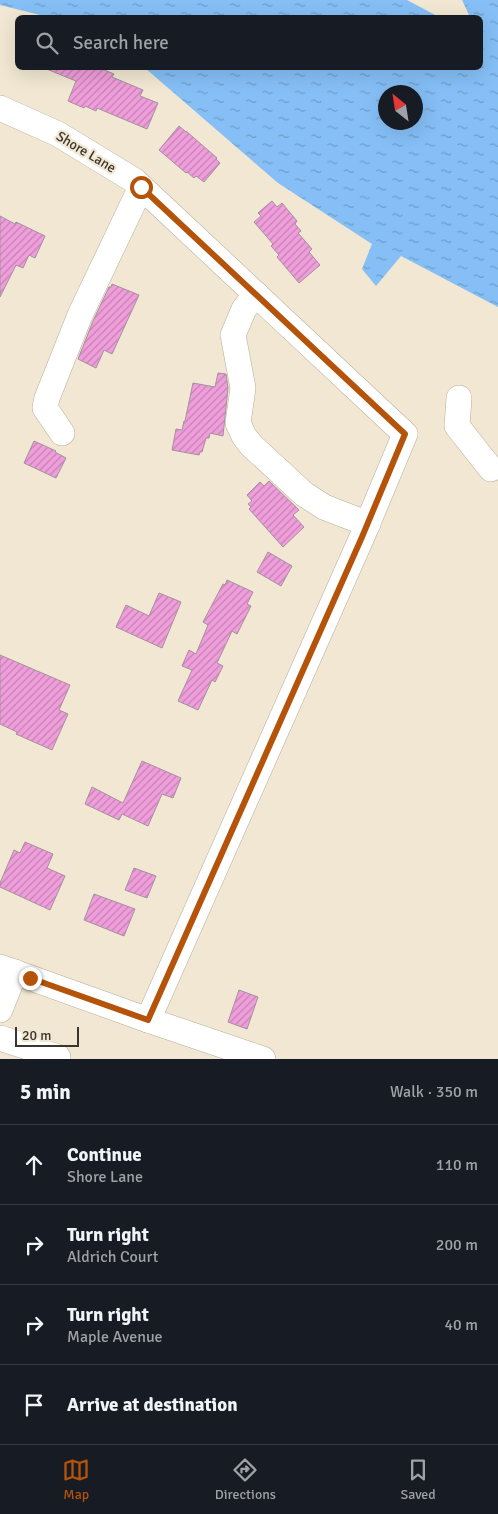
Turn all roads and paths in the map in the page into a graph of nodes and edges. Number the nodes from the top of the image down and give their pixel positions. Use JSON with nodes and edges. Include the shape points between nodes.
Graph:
{"nodes":[{"id":1,"x":0,"y":108,"type":"edge"},
{"id":2,"x":141,"y":187,"type":"junction"},
{"id":3,"x":256,"y":294,"type":"junction"},
{"id":4,"x":459,"y":398,"type":"dead end"},
{"id":5,"x":62,"y":433,"type":"dead end"},
{"id":6,"x":491,"y":469,"type":"dead end"},
{"id":7,"x":368,"y":524,"type":"junction"},
{"id":8,"x":7,"y":970,"type":"edge"},
{"id":9,"x":0,"y":1010,"type":"edge"},
{"id":10,"x":148,"y":1020,"type":"junction"},
{"id":11,"x":0,"y":1038,"type":"edge"},
{"id":12,"x":58,"y":1059,"type":"edge"},
{"id":13,"x":263,"y":1059,"type":"edge"}],
"edges":[{"from":1,"to":2,"type":"street","name":"Shore Lane","via":[[58,134]]},
{"from":2,"to":3,"type":"street","name":"Shore Lane"},
{"from":2,"to":5,"type":"street","via":[[80,315],[47,398],[45,408]]},
{"from":3,"to":7,"type":"street","name":"Shore Lane","via":[[405,434]]},
{"from":3,"to":7,"type":"street","via":[[244,309],[233,335],[243,388],[238,423],[244,436],[304,494],[324,507]]},
{"from":4,"to":6,"type":"street","via":[[457,426]]},
{"from":7,"to":10,"type":"street"},
{"from":8,"to":9,"type":"street"},
{"from":8,"to":10,"type":"street"},
{"from":10,"to":13,"type":"street"},
{"from":11,"to":12,"type":"street"}]}
